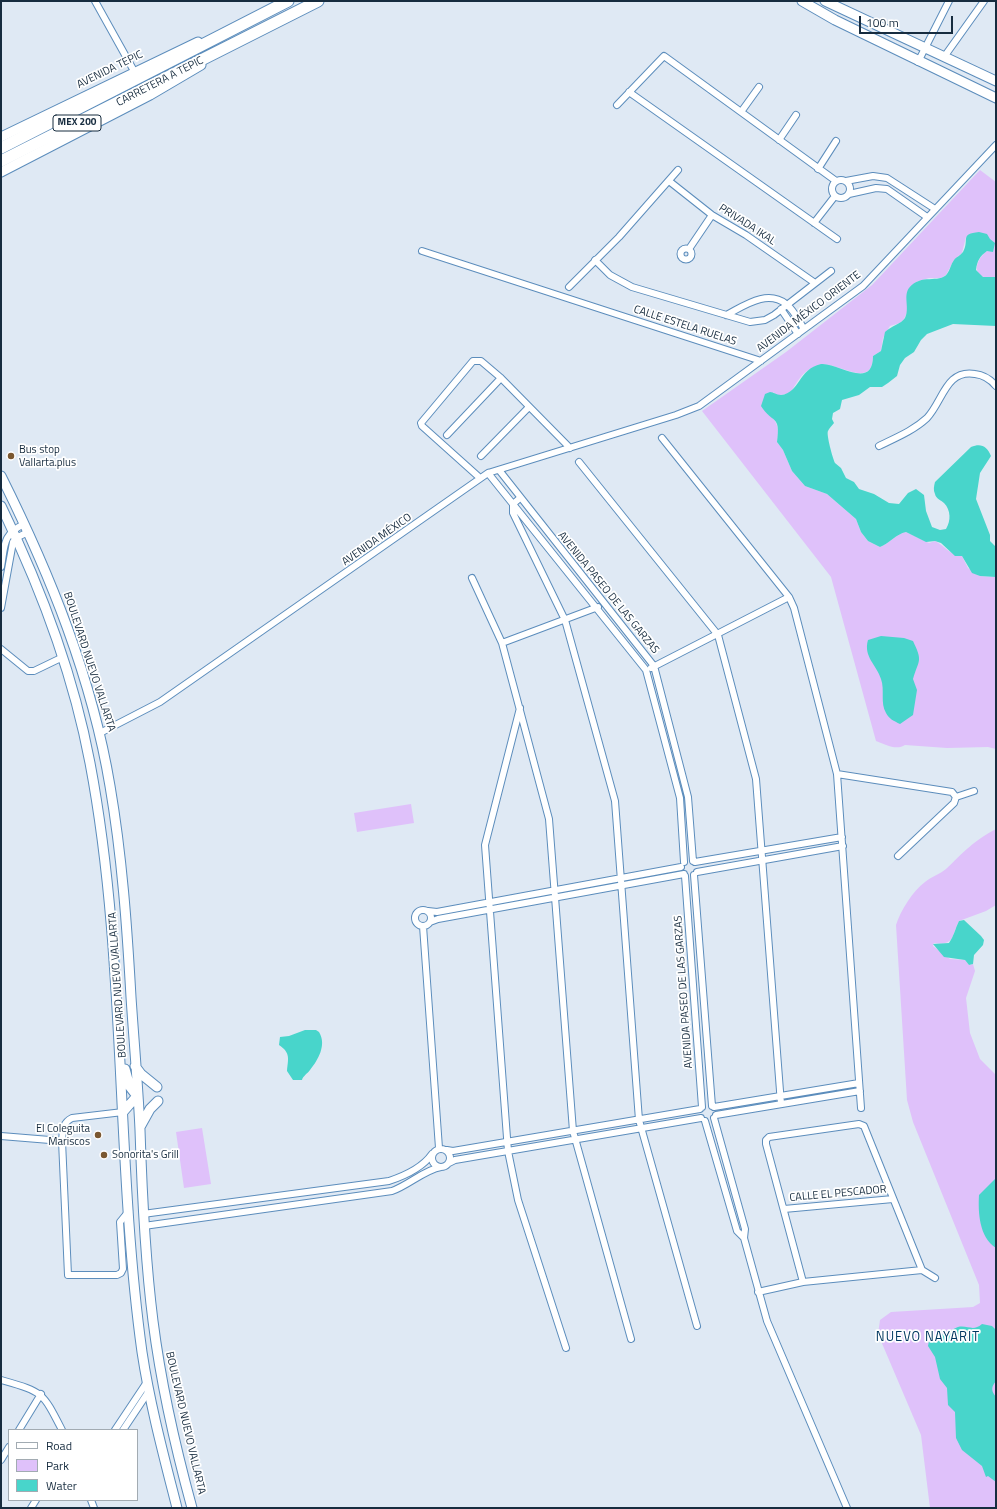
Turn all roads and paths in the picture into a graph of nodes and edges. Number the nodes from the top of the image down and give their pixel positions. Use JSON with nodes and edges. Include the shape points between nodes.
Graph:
{"nodes":[{"id":1,"x":95,"y":1,"type":"edge"},
{"id":2,"x":288,"y":1,"type":"edge"},
{"id":3,"x":318,"y":1,"type":"edge"},
{"id":4,"x":802,"y":1,"type":"edge"},
{"id":5,"x":825,"y":1,"type":"edge"},
{"id":6,"x":949,"y":1,"type":"edge"},
{"id":7,"x":984,"y":1,"type":"edge"},
{"id":8,"x":228,"y":47,"type":"junction"},
{"id":9,"x":924,"y":48,"type":"junction"},
{"id":10,"x":944,"y":58,"type":"junction"},
{"id":11,"x":918,"y":62,"type":"junction"},
{"id":12,"x":139,"y":73,"type":"junction"},
{"id":13,"x":996,"y":81,"type":"edge"},
{"id":14,"x":759,"y":87,"type":"dead end"},
{"id":15,"x":629,"y":92,"type":"junction"},
{"id":16,"x":996,"y":98,"type":"edge"},
{"id":17,"x":617,"y":105,"type":"dead end"},
{"id":18,"x":741,"y":112,"type":"junction"},
{"id":19,"x":796,"y":114,"type":"dead end"},
{"id":20,"x":1,"y":137,"type":"edge"},
{"id":21,"x":779,"y":140,"type":"junction"},
{"id":22,"x":836,"y":141,"type":"dead end"},
{"id":23,"x":996,"y":145,"type":"edge"},
{"id":24,"x":1,"y":148,"type":"edge"},
{"id":25,"x":1,"y":161,"type":"edge"},
{"id":26,"x":818,"y":169,"type":"junction"},
{"id":27,"x":678,"y":170,"type":"dead end"},
{"id":28,"x":1,"y":172,"type":"edge"},
{"id":29,"x":669,"y":181,"type":"junction"},
{"id":30,"x":836,"y":181,"type":"junction"},
{"id":31,"x":846,"y":181,"type":"junction"},
{"id":32,"x":849,"y":194,"type":"junction"},
{"id":33,"x":835,"y":196,"type":"junction"},
{"id":34,"x":935,"y":209,"type":"junction"},
{"id":35,"x":712,"y":215,"type":"junction"},
{"id":36,"x":927,"y":217,"type":"junction"},
{"id":37,"x":814,"y":223,"type":"junction"},
{"id":38,"x":837,"y":239,"type":"dead end"},
{"id":39,"x":689,"y":249,"type":"dead end"},
{"id":40,"x":422,"y":251,"type":"dead end"},
{"id":41,"x":595,"y":260,"type":"junction"},
{"id":42,"x":831,"y":271,"type":"dead end"},
{"id":43,"x":816,"y":283,"type":"junction"},
{"id":44,"x":569,"y":287,"type":"dead end"},
{"id":45,"x":787,"y":305,"type":"junction"},
{"id":46,"x":781,"y":309,"type":"junction"},
{"id":47,"x":726,"y":315,"type":"junction"},
{"id":48,"x":804,"y":329,"type":"junction"},
{"id":49,"x":798,"y":334,"type":"junction"},
{"id":50,"x":761,"y":361,"type":"junction"},
{"id":51,"x":500,"y":378,"type":"junction"},
{"id":52,"x":996,"y":386,"type":"edge"},
{"id":53,"x":530,"y":407,"type":"junction"},
{"id":54,"x":688,"y":411,"type":"joint"},
{"id":55,"x":447,"y":434,"type":"dead end"},
{"id":56,"x":662,"y":438,"type":"dead end"},
{"id":57,"x":879,"y":446,"type":"dead end"},
{"id":58,"x":570,"y":448,"type":"junction"},
{"id":59,"x":481,"y":456,"type":"dead end"},
{"id":60,"x":579,"y":462,"type":"dead end"},
{"id":61,"x":499,"y":470,"type":"junction"},
{"id":62,"x":488,"y":473,"type":"junction"},
{"id":63,"x":1,"y":476,"type":"edge"},
{"id":64,"x":480,"y":478,"type":"junction"},
{"id":65,"x":520,"y":498,"type":"junction"},
{"id":66,"x":513,"y":504,"type":"junction"},
{"id":67,"x":1,"y":506,"type":"edge"},
{"id":68,"x":528,"y":524,"type":"junction"},
{"id":69,"x":26,"y":528,"type":"junction"},
{"id":70,"x":521,"y":529,"type":"junction"},
{"id":71,"x":14,"y":534,"type":"junction"},
{"id":72,"x":1,"y":567,"type":"edge"},
{"id":73,"x":472,"y":578,"type":"dead end"},
{"id":74,"x":789,"y":597,"type":"junction"},
{"id":75,"x":604,"y":605,"type":"junction"},
{"id":76,"x":1,"y":608,"type":"edge"},
{"id":77,"x":596,"y":608,"type":"junction"},
{"id":78,"x":565,"y":620,"type":"junction"},
{"id":79,"x":718,"y":635,"type":"junction"},
{"id":80,"x":502,"y":643,"type":"junction"},
{"id":81,"x":1,"y":649,"type":"edge"},
{"id":82,"x":63,"y":657,"type":"junction"},
{"id":83,"x":654,"y":666,"type":"junction"},
{"id":84,"x":646,"y":670,"type":"junction"},
{"id":85,"x":520,"y":707,"type":"junction"},
{"id":86,"x":100,"y":733,"type":"junction"},
{"id":87,"x":837,"y":774,"type":"junction"},
{"id":88,"x":974,"y":791,"type":"dead end"},
{"id":89,"x":956,"y":797,"type":"junction"},
{"id":90,"x":842,"y":837,"type":"junction"},
{"id":91,"x":842,"y":846,"type":"junction"},
{"id":92,"x":762,"y":851,"type":"junction"},
{"id":93,"x":898,"y":856,"type":"dead end"},
{"id":94,"x":763,"y":860,"type":"junction"},
{"id":95,"x":694,"y":862,"type":"junction"},
{"id":96,"x":683,"y":865,"type":"junction"},
{"id":97,"x":696,"y":874,"type":"junction"},
{"id":98,"x":685,"y":875,"type":"junction"},
{"id":99,"x":621,"y":878,"type":"junction"},
{"id":100,"x":622,"y":886,"type":"junction"},
{"id":101,"x":555,"y":890,"type":"junction"},
{"id":102,"x":555,"y":898,"type":"junction"},
{"id":103,"x":489,"y":902,"type":"junction"},
{"id":104,"x":489,"y":910,"type":"junction"},
{"id":105,"x":428,"y":911,"type":"junction"},
{"id":106,"x":430,"y":922,"type":"junction"},
{"id":107,"x":423,"y":926,"type":"junction"},
{"id":108,"x":120,"y":1051,"type":"junction"},
{"id":109,"x":135,"y":1066,"type":"junction"},
{"id":110,"x":859,"y":1083,"type":"junction"},
{"id":111,"x":157,"y":1087,"type":"dead end"},
{"id":112,"x":860,"y":1091,"type":"junction"},
{"id":113,"x":137,"y":1096,"type":"junction"},
{"id":114,"x":780,"y":1096,"type":"junction"},
{"id":115,"x":158,"y":1101,"type":"dead end"},
{"id":116,"x":781,"y":1104,"type":"junction"},
{"id":117,"x":713,"y":1107,"type":"junction"},
{"id":118,"x":701,"y":1108,"type":"junction"},
{"id":119,"x":861,"y":1108,"type":"dead end"},
{"id":120,"x":125,"y":1110,"type":"junction"},
{"id":121,"x":138,"y":1110,"type":"junction"},
{"id":122,"x":715,"y":1117,"type":"junction"},
{"id":123,"x":703,"y":1119,"type":"junction"},
{"id":124,"x":639,"y":1120,"type":"junction"},
{"id":125,"x":140,"y":1128,"type":"junction"},
{"id":126,"x":640,"y":1128,"type":"junction"},
{"id":127,"x":573,"y":1131,"type":"junction"},
{"id":128,"x":1,"y":1136,"type":"edge"},
{"id":129,"x":574,"y":1139,"type":"junction"},
{"id":130,"x":62,"y":1141,"type":"junction"},
{"id":131,"x":507,"y":1142,"type":"junction"},
{"id":132,"x":438,"y":1148,"type":"junction"},
{"id":133,"x":447,"y":1150,"type":"junction"},
{"id":134,"x":508,"y":1151,"type":"junction"},
{"id":135,"x":432,"y":1154,"type":"junction"},
{"id":136,"x":449,"y":1163,"type":"junction"},
{"id":137,"x":441,"y":1167,"type":"junction"},
{"id":138,"x":389,"y":1181,"type":"junction"},
{"id":139,"x":392,"y":1191,"type":"junction"},
{"id":140,"x":297,"y":1193,"type":"junction"},
{"id":141,"x":893,"y":1199,"type":"junction"},
{"id":142,"x":299,"y":1204,"type":"junction"},
{"id":143,"x":200,"y":1206,"type":"junction"},
{"id":144,"x":172,"y":1210,"type":"junction"},
{"id":145,"x":784,"y":1210,"type":"junction"},
{"id":146,"x":129,"y":1211,"type":"junction"},
{"id":147,"x":143,"y":1214,"type":"junction"},
{"id":148,"x":203,"y":1217,"type":"junction"},
{"id":149,"x":174,"y":1221,"type":"junction"},
{"id":150,"x":144,"y":1226,"type":"junction"},
{"id":151,"x":744,"y":1238,"type":"junction"},
{"id":152,"x":922,"y":1270,"type":"junction"},
{"id":153,"x":935,"y":1278,"type":"dead end"},
{"id":154,"x":803,"y":1282,"type":"junction"},
{"id":155,"x":758,"y":1292,"type":"junction"},
{"id":156,"x":152,"y":1318,"type":"junction"},
{"id":157,"x":138,"y":1319,"type":"junction"},
{"id":158,"x":697,"y":1326,"type":"dead end"},
{"id":159,"x":631,"y":1339,"type":"dead end"},
{"id":160,"x":566,"y":1348,"type":"dead end"},
{"id":161,"x":1,"y":1380,"type":"edge"},
{"id":162,"x":148,"y":1386,"type":"junction"},
{"id":163,"x":41,"y":1394,"type":"junction"},
{"id":164,"x":20,"y":1429,"type":"edge"},
{"id":165,"x":61,"y":1429,"type":"edge"},
{"id":166,"x":119,"y":1429,"type":"edge"},
{"id":167,"x":8,"y":1449,"type":"edge"},
{"id":168,"x":1,"y":1460,"type":"edge"},
{"id":169,"x":177,"y":1508,"type":"edge"},
{"id":170,"x":192,"y":1508,"type":"edge"},
{"id":171,"x":847,"y":1508,"type":"edge"}],
"edges":[{"from":1,"to":12,"type":"street"},
{"from":2,"to":12,"type":"highway","name":"CARRETERA A TEPIC","number":"MEX 200"},
{"from":3,"to":8,"type":"highway","name":"CARRETERA A TEPIC","number":"MEX 200"},
{"from":4,"to":11,"type":"main road"},
{"from":5,"to":9,"type":"main road"},
{"from":6,"to":9,"type":"street"},
{"from":7,"to":10,"type":"street"},
{"from":8,"to":25,"type":"highway","name":"CARRETERA A TEPIC","number":"MEX 200"},
{"from":8,"to":28,"type":"main road","via":[[150,95]]},
{"from":9,"to":10,"type":"main road"},
{"from":9,"to":11,"type":"street"},
{"from":10,"to":13,"type":"main road"},
{"from":11,"to":16,"type":"main road"},
{"from":12,"to":20,"type":"main road","name":"AVENIDA TEPIC"},
{"from":12,"to":24,"type":"highway","name":"CARRETERA A TEPIC","number":"MEX 200"},
{"from":14,"to":18,"type":"street"},
{"from":15,"to":17,"type":"street"},
{"from":15,"to":18,"type":"street","via":[[664,56]]},
{"from":15,"to":37,"type":"street"},
{"from":18,"to":21,"type":"street"},
{"from":19,"to":21,"type":"street"},
{"from":21,"to":26,"type":"street"},
{"from":22,"to":26,"type":"street"},
{"from":23,"to":34,"type":"street","name":"AVENIDA MÉXICO ORIENTE"},
{"from":26,"to":30,"type":"street"},
{"from":27,"to":29,"type":"street"},
{"from":29,"to":35,"type":"street","name":"PRIVADA IKAL"},
{"from":29,"to":41,"type":"street"},
{"from":30,"to":31,"type":"street"},
{"from":30,"to":33,"type":"street","via":[[832,186]]},
{"from":31,"to":32,"type":"street","via":[[851,190]]},
{"from":31,"to":34,"type":"street","via":[[873,176],[887,178]]},
{"from":32,"to":33,"type":"street","via":[[840,199]]},
{"from":32,"to":36,"type":"street","via":[[876,188],[887,189]]},
{"from":33,"to":37,"type":"street"},
{"from":34,"to":36,"type":"street","name":"AVENIDA MÉXICO ORIENTE"},
{"from":35,"to":39,"type":"street"},
{"from":35,"to":43,"type":"street","name":"PRIVADA IKAL"},
{"from":36,"to":48,"type":"street","name":"AVENIDA MÉXICO ORIENTE","via":[[863,286]]},
{"from":37,"to":38,"type":"street"},
{"from":40,"to":50,"type":"street","name":"CALLE ESTELA RUELAS"},
{"from":41,"to":44,"type":"street"},
{"from":41,"to":47,"type":"street","via":[[621,282]]},
{"from":42,"to":43,"type":"street"},
{"from":43,"to":45,"type":"street"},
{"from":45,"to":46,"type":"street"},
{"from":45,"to":47,"type":"street","via":[[777,299],[762,298]]},
{"from":45,"to":48,"type":"street"},
{"from":46,"to":47,"type":"street","via":[[765,320],[750,322]]},
{"from":46,"to":49,"type":"street"},
{"from":48,"to":49,"type":"street","name":"AVENIDA MÉXICO ORIENTE"},
{"from":49,"to":50,"type":"street","name":"AVENIDA MÉXICO ORIENTE"},
{"from":50,"to":54,"type":"street","name":"AVENIDA MÉXICO ORIENTE","via":[[699,406]]},
{"from":51,"to":53,"type":"street"},
{"from":51,"to":55,"type":"street"},
{"from":51,"to":64,"type":"street","via":[[481,361],[473,361],[421,423],[423,428]]},
{"from":52,"to":57,"type":"street","via":[[985,376],[958,375],[950,381],[927,418],[911,430]]},
{"from":53,"to":58,"type":"street"},
{"from":53,"to":59,"type":"street"},
{"from":54,"to":58,"type":"street","name":"AVENIDA MÉXICO"},
{"from":56,"to":74,"type":"street"},
{"from":58,"to":61,"type":"street","name":"AVENIDA MÉXICO"},
{"from":60,"to":79,"type":"street"},
{"from":61,"to":62,"type":"street","name":"AVENIDA MÉXICO"},
{"from":61,"to":65,"type":"street","name":"AVENIDA PASEO DE LAS GARZAS"},
{"from":62,"to":64,"type":"street","name":"AVENIDA MÉXICO"},
{"from":62,"to":66,"type":"street","name":"AVENIDA PASEO DE LAS GARZAS"},
{"from":63,"to":69,"type":"main road","name":"BOULEVARD NUEVO VALLARTA"},
{"from":64,"to":86,"type":"street","name":"AVENIDA MÉXICO","via":[[160,702]]},
{"from":65,"to":66,"type":"street"},
{"from":65,"to":75,"type":"street","name":"AVENIDA PASEO DE LAS GARZAS"},
{"from":66,"to":68,"type":"street","name":"AVENIDA PASEO DE LAS GARZAS"},
{"from":66,"to":70,"type":"street","via":[[513,512]]},
{"from":67,"to":71,"type":"main road","name":"BOULEVARD NUEVO VALLARTA"},
{"from":68,"to":70,"type":"street"},
{"from":68,"to":77,"type":"street","name":"AVENIDA PASEO DE LAS GARZAS"},
{"from":69,"to":71,"type":"street"},
{"from":69,"to":86,"type":"main road","name":"BOULEVARD NUEVO VALLARTA","via":[[69,632]]},
{"from":70,"to":78,"type":"street"},
{"from":71,"to":72,"type":"street","via":[[8,537]]},
{"from":71,"to":76,"type":"street"},
{"from":71,"to":82,"type":"main road","name":"BOULEVARD NUEVO VALLARTA","via":[[40,591]]},
{"from":73,"to":80,"type":"street"},
{"from":74,"to":79,"type":"street"},
{"from":74,"to":87,"type":"street"},
{"from":75,"to":77,"type":"street"},
{"from":75,"to":83,"type":"street","name":"AVENIDA PASEO DE LAS GARZAS"},
{"from":77,"to":78,"type":"street"},
{"from":77,"to":84,"type":"street","name":"AVENIDA PASEO DE LAS GARZAS"},
{"from":78,"to":80,"type":"street"},
{"from":78,"to":99,"type":"street","via":[[615,801]]},
{"from":79,"to":83,"type":"street"},
{"from":79,"to":92,"type":"street","via":[[756,779]]},
{"from":80,"to":85,"type":"street"},
{"from":81,"to":82,"type":"street","via":[[28,672]]},
{"from":82,"to":108,"type":"main road","name":"BOULEVARD NUEVO VALLARTA","via":[[84,733],[101,826],[110,907]]},
{"from":83,"to":84,"type":"street"},
{"from":83,"to":95,"type":"street","name":"AVENIDA PASEO DE LAS GARZAS","via":[[688,797]]},
{"from":84,"to":96,"type":"street","name":"AVENIDA PASEO DE LAS GARZAS","via":[[680,798]]},
{"from":85,"to":101,"type":"street","via":[[549,819]]},
{"from":85,"to":103,"type":"street","via":[[484,845]]},
{"from":86,"to":109,"type":"main road","name":"BOULEVARD NUEVO VALLARTA","via":[[121,860]]},
{"from":87,"to":89,"type":"street","via":[[952,792]]},
{"from":87,"to":90,"type":"street"},
{"from":88,"to":89,"type":"street"},
{"from":89,"to":93,"type":"street","via":[[954,803]]},
{"from":90,"to":91,"type":"street"},
{"from":90,"to":92,"type":"street"},
{"from":91,"to":94,"type":"street"},
{"from":91,"to":110,"type":"street"},
{"from":92,"to":94,"type":"street"},
{"from":92,"to":95,"type":"street"},
{"from":94,"to":97,"type":"street"},
{"from":94,"to":114,"type":"street"},
{"from":95,"to":96,"type":"street"},
{"from":95,"to":97,"type":"street","name":"AVENIDA PASEO DE LAS GARZAS","via":[[698,867]]},
{"from":96,"to":98,"type":"street","name":"AVENIDA PASEO DE LAS GARZAS"},
{"from":96,"to":99,"type":"street"},
{"from":97,"to":98,"type":"street"},
{"from":97,"to":117,"type":"street","name":"AVENIDA PASEO DE LAS GARZAS"},
{"from":98,"to":100,"type":"street"},
{"from":98,"to":118,"type":"street","name":"AVENIDA PASEO DE LAS GARZAS"},
{"from":99,"to":100,"type":"street"},
{"from":99,"to":101,"type":"street"},
{"from":100,"to":102,"type":"street"},
{"from":100,"to":124,"type":"street"},
{"from":101,"to":102,"type":"street"},
{"from":101,"to":103,"type":"street"},
{"from":102,"to":104,"type":"street"},
{"from":102,"to":127,"type":"street"},
{"from":103,"to":104,"type":"street"},
{"from":103,"to":105,"type":"street","via":[[437,912]]},
{"from":104,"to":106,"type":"street"},
{"from":104,"to":131,"type":"street"},
{"from":105,"to":106,"type":"street"},
{"from":105,"to":107,"type":"street","via":[[421,910],[415,915],[416,923]]},
{"from":106,"to":107,"type":"street"},
{"from":107,"to":132,"type":"street"},
{"from":108,"to":113,"type":"main road","via":[[130,1088]]},
{"from":108,"to":120,"type":"main road","name":"BOULEVARD NUEVO VALLARTA"},
{"from":109,"to":111,"type":"main road"},
{"from":109,"to":113,"type":"main road","name":"BOULEVARD NUEVO VALLARTA"},
{"from":110,"to":112,"type":"street"},
{"from":110,"to":114,"type":"street"},
{"from":112,"to":116,"type":"street"},
{"from":112,"to":119,"type":"street"},
{"from":113,"to":120,"type":"main road"},
{"from":113,"to":121,"type":"main road","name":"BOULEVARD NUEVO VALLARTA"},
{"from":114,"to":116,"type":"street"},
{"from":114,"to":117,"type":"street"},
{"from":115,"to":125,"type":"main road"},
{"from":116,"to":122,"type":"street"},
{"from":117,"to":118,"type":"street","via":[[709,1105]]},
{"from":117,"to":122,"type":"street","name":"AVENIDA PASEO DE LAS GARZAS"},
{"from":118,"to":123,"type":"street","name":"AVENIDA PASEO DE LAS GARZAS"},
{"from":118,"to":124,"type":"street"},
{"from":120,"to":121,"type":"main road"},
{"from":120,"to":130,"type":"street","via":[[66,1120]]},
{"from":120,"to":146,"type":"main road","name":"BOULEVARD NUEVO VALLARTA"},
{"from":121,"to":125,"type":"main road","name":"BOULEVARD NUEVO VALLARTA"},
{"from":122,"to":123,"type":"street"},
{"from":122,"to":151,"type":"street","via":[[745,1229]]},
{"from":123,"to":126,"type":"street"},
{"from":123,"to":151,"type":"street","via":[[737,1231]]},
{"from":124,"to":126,"type":"street"},
{"from":124,"to":127,"type":"street"},
{"from":125,"to":147,"type":"main road","name":"BOULEVARD NUEVO VALLARTA"},
{"from":126,"to":129,"type":"street"},
{"from":126,"to":158,"type":"street"},
{"from":127,"to":129,"type":"street"},
{"from":127,"to":131,"type":"street"},
{"from":128,"to":130,"type":"street"},
{"from":129,"to":134,"type":"street"},
{"from":129,"to":159,"type":"street"},
{"from":130,"to":146,"type":"street","via":[[68,1275],[121,1273],[123,1269],[120,1222]]},
{"from":131,"to":133,"type":"street"},
{"from":131,"to":134,"type":"street"},
{"from":132,"to":133,"type":"street"},
{"from":132,"to":135,"type":"street"},
{"from":133,"to":136,"type":"street","via":[[451,1159]]},
{"from":134,"to":136,"type":"street"},
{"from":134,"to":160,"type":"street","via":[[518,1200]]},
{"from":135,"to":137,"type":"street","via":[[433,1163]]},
{"from":135,"to":138,"type":"street","via":[[428,1160],[401,1177]]},
{"from":136,"to":137,"type":"street"},
{"from":137,"to":139,"type":"street"},
{"from":138,"to":139,"type":"street"},
{"from":138,"to":140,"type":"street"},
{"from":139,"to":142,"type":"street"},
{"from":140,"to":142,"type":"street"},
{"from":140,"to":143,"type":"street"},
{"from":141,"to":145,"type":"street","name":"CALLE EL PESCADOR"},
{"from":141,"to":145,"type":"street","via":[[864,1126],[859,1124],[770,1137],[766,1140]]},
{"from":141,"to":152,"type":"street"},
{"from":142,"to":148,"type":"street"},
{"from":143,"to":144,"type":"street"},
{"from":143,"to":148,"type":"street"},
{"from":144,"to":147,"type":"street"},
{"from":144,"to":149,"type":"street"},
{"from":145,"to":154,"type":"street"},
{"from":146,"to":157,"type":"main road","name":"BOULEVARD NUEVO VALLARTA"},
{"from":147,"to":150,"type":"main road","name":"BOULEVARD NUEVO VALLARTA"},
{"from":148,"to":149,"type":"street"},
{"from":149,"to":150,"type":"street"},
{"from":150,"to":156,"type":"main road","name":"BOULEVARD NUEVO VALLARTA"},
{"from":151,"to":155,"type":"street"},
{"from":152,"to":153,"type":"street"},
{"from":152,"to":154,"type":"street"},
{"from":154,"to":155,"type":"street"},
{"from":155,"to":171,"type":"street","via":[[767,1321]]},
{"from":156,"to":157,"type":"main road"},
{"from":156,"to":170,"type":"main road","name":"BOULEVARD NUEVO VALLARTA","via":[[166,1404]]},
{"from":157,"to":162,"type":"main road","name":"BOULEVARD NUEVO VALLARTA"},
{"from":161,"to":163,"type":"street","via":[[33,1389]]},
{"from":162,"to":166,"type":"street"},
{"from":162,"to":169,"type":"main road","name":"BOULEVARD NUEVO VALLARTA"},
{"from":163,"to":164,"type":"street"},
{"from":163,"to":165,"type":"street"},
{"from":167,"to":168,"type":"street"}]}
